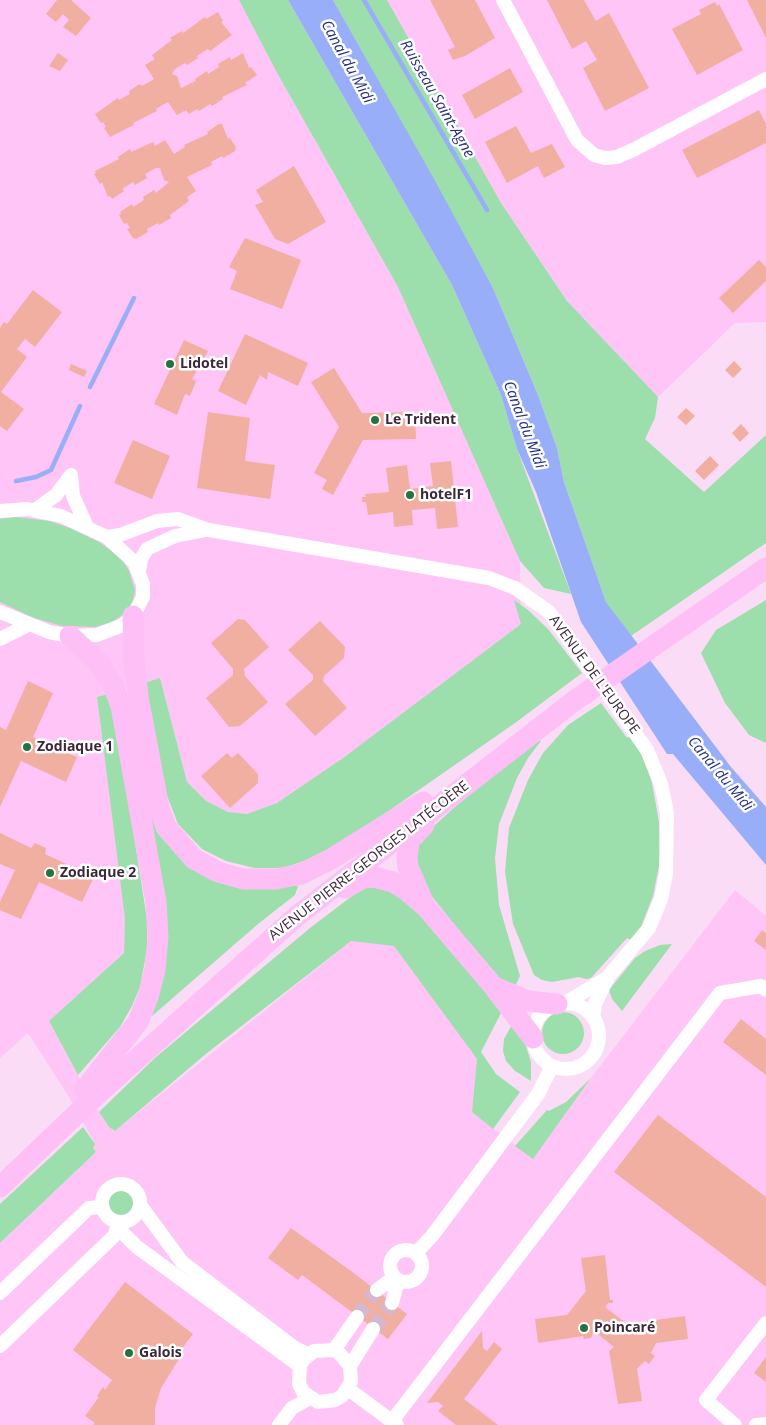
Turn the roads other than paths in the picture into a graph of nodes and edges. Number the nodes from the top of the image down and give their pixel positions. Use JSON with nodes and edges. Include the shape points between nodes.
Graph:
{"nodes":[{"id":1,"x":503,"y":0,"type":"edge"},
{"id":2,"x":766,"y":79,"type":"edge"},
{"id":3,"x":34,"y":510,"type":"junction"},
{"id":4,"x":0,"y":511,"type":"edge"},
{"id":5,"x":87,"y":527,"type":"junction"},
{"id":6,"x":209,"y":530,"type":"junction"},
{"id":7,"x":107,"y":537,"type":"junction"},
{"id":8,"x":766,"y":555,"type":"edge"},
{"id":9,"x":766,"y":568,"type":"edge"},
{"id":10,"x":139,"y":572,"type":"junction"},
{"id":11,"x":0,"y":612,"type":"edge"},
{"id":12,"x":133,"y":616,"type":"junction"},
{"id":13,"x":686,"y":616,"type":"junction"},
{"id":14,"x":28,"y":625,"type":"junction"},
{"id":15,"x":70,"y":636,"type":"junction"},
{"id":16,"x":0,"y":639,"type":"edge"},
{"id":17,"x":570,"y":698,"type":"junction"},
{"id":18,"x":498,"y":759,"type":"junction"},
{"id":19,"x":423,"y":802,"type":"junction"},
{"id":20,"x":426,"y":907,"type":"junction"},
{"id":21,"x":607,"y":978,"type":"junction"},
{"id":22,"x":494,"y":987,"type":"junction"},
{"id":23,"x":216,"y":988,"type":"junction"},
{"id":24,"x":766,"y":990,"type":"edge"},
{"id":25,"x":561,"y":1004,"type":"junction"},
{"id":26,"x":593,"y":1018,"type":"junction"},
{"id":27,"x":532,"y":1038,"type":"junction"},
{"id":28,"x":552,"y":1066,"type":"junction"},
{"id":29,"x":81,"y":1101,"type":"junction"},
{"id":30,"x":0,"y":1170,"type":"edge"},
{"id":31,"x":0,"y":1187,"type":"edge"},
{"id":32,"x":140,"y":1205,"type":"junction"},
{"id":33,"x":102,"y":1207,"type":"junction"},
{"id":34,"x":119,"y":1222,"type":"junction"},
{"id":35,"x":416,"y":1253,"type":"junction"},
{"id":36,"x":396,"y":1279,"type":"junction"},
{"id":37,"x":376,"y":1290,"type":"tunnel mouth"},
{"id":38,"x":0,"y":1293,"type":"edge"},
{"id":39,"x":392,"y":1303,"type":"tunnel mouth"},
{"id":40,"x":357,"y":1317,"type":"tunnel mouth"},
{"id":41,"x":766,"y":1323,"type":"edge"},
{"id":42,"x":373,"y":1329,"type":"tunnel mouth"},
{"id":43,"x":0,"y":1346,"type":"edge"},
{"id":44,"x":334,"y":1350,"type":"junction"},
{"id":45,"x":308,"y":1354,"type":"junction"},
{"id":46,"x":300,"y":1366,"type":"junction"},
{"id":47,"x":350,"y":1366,"type":"junction"},
{"id":48,"x":348,"y":1390,"type":"junction"},
{"id":49,"x":310,"y":1398,"type":"junction"},
{"id":50,"x":395,"y":1423,"type":"edge"},
{"id":51,"x":766,"y":1424,"type":"edge"},
{"id":52,"x":279,"y":1425,"type":"edge"},
{"id":53,"x":735,"y":1425,"type":"edge"},
{"id":54,"x":756,"y":1425,"type":"edge"}],
"edges":[{"from":1,"to":2,"type":"street","via":[[577,140],[594,155],[617,157]]},
{"from":3,"to":4,"type":"street","name":"AVENUE DE L'EUROPE","via":[[16,508]]},
{"from":3,"to":5,"type":"street","name":"AVENUE DE L'EUROPE","via":[[61,516]]},
{"from":3,"to":5,"type":"street","via":[[56,495],[71,475],[73,496]]},
{"from":5,"to":7,"type":"street","name":"AVENUE DE L'EUROPE"},
{"from":6,"to":7,"type":"street","name":"AVENUE DE L'EUROPE","via":[[178,520],[157,522]]},
{"from":6,"to":10,"type":"street","name":"AVENUE DE L'EUROPE","via":[[175,536],[147,549]]},
{"from":6,"to":21,"type":"street","name":"AVENUE DE L'EUROPE","via":[[490,578],[515,588],[549,612],[647,750],[661,784],[668,813],[666,874],[661,899],[649,928]]},
{"from":7,"to":10,"type":"street","name":"AVENUE DE L'EUROPE","via":[[134,562]]},
{"from":8,"to":13,"type":"main road","name":"AVENUE PIERRE-GEORGES LATÉCOÈRE"},
{"from":9,"to":13,"type":"main road","name":"AVENUE PIERRE-GEORGES LATÉCOÈRE"},
{"from":10,"to":12,"type":"street","name":"AVENUE DE L'EUROPE","via":[[143,597]]},
{"from":11,"to":14,"type":"street","name":"AVENUE DE L'EUROPE"},
{"from":12,"to":15,"type":"street","name":"AVENUE DE L'EUROPE","via":[[113,631]]},
{"from":12,"to":19,"type":"main road","via":[[139,702],[159,808],[166,827],[194,859],[218,872],[243,879],[276,879],[301,874]]},
{"from":13,"to":17,"type":"main road","name":"AVENUE PIERRE-GEORGES LATÉCOÈRE"},
{"from":14,"to":15,"type":"street","name":"AVENUE DE L'EUROPE"},
{"from":14,"to":16,"type":"street"},
{"from":15,"to":29,"type":"main road","via":[[99,663],[121,706],[156,902],[158,937],[155,970],[138,1022]]},
{"from":17,"to":18,"type":"main road","name":"AVENUE PIERRE-GEORGES LATÉCOÈRE"},
{"from":17,"to":19,"type":"main road","name":"AVENUE PIERRE-GEORGES LATÉCOÈRE"},
{"from":18,"to":20,"type":"main road","via":[[417,831],[410,841],[408,867]]},
{"from":18,"to":23,"type":"main road","name":"AVENUE PIERRE-GEORGES LATÉCOÈRE","via":[[297,916]]},
{"from":19,"to":29,"type":"main road","name":"AVENUE PIERRE-GEORGES LATÉCOÈRE","via":[[224,965]]},
{"from":20,"to":22,"type":"main road"},
{"from":20,"to":23,"type":"main road","via":[[392,882],[363,878],[346,887]]},
{"from":21,"to":25,"type":"street","name":"AVENUE DE L'EUROPE"},
{"from":21,"to":26,"type":"street","name":"AVENUE DE L'EUROPE","via":[[595,1004]]},
{"from":22,"to":25,"type":"main road","via":[[528,1002]]},
{"from":22,"to":27,"type":"main road"},
{"from":23,"to":29,"type":"main road","name":"AVENUE PIERRE-GEORGES LATÉCOÈRE"},
{"from":24,"to":50,"type":"street","via":[[761,986],[720,993]]},
{"from":25,"to":26,"type":"street","via":[[576,1005]]},
{"from":25,"to":27,"type":"street","via":[[546,1009],[539,1017]]},
{"from":26,"to":28,"type":"street","via":[[599,1038],[591,1057],[573,1068]]},
{"from":27,"to":28,"type":"street","via":[[538,1055]]},
{"from":28,"to":35,"type":"street","via":[[538,1094]]},
{"from":29,"to":30,"type":"main road","name":"AVENUE PIERRE-GEORGES LATÉCOÈRE"},
{"from":29,"to":31,"type":"main road","name":"AVENUE PIERRE-GEORGES LATÉCOÈRE"},
{"from":32,"to":33,"type":"street","via":[[138,1192],[121,1183],[106,1190]]},
{"from":32,"to":34,"type":"street","via":[[136,1215]]},
{"from":32,"to":45,"type":"street","via":[[182,1262],[294,1348]]},
{"from":33,"to":34,"type":"street","via":[[108,1217]]},
{"from":33,"to":38,"type":"street","via":[[89,1208]]},
{"from":34,"to":43,"type":"street","via":[[115,1236]]},
{"from":34,"to":46,"type":"street","via":[[122,1232],[137,1247]]},
{"from":35,"to":36,"type":"street","via":[[421,1262],[420,1273],[408,1282]]},
{"from":35,"to":36,"type":"street","via":[[406,1250],[396,1254],[390,1262]]},
{"from":36,"to":37,"type":"street"},
{"from":36,"to":39,"type":"street"},
{"from":40,"to":44,"type":"street"},
{"from":41,"to":53,"type":"street","via":[[706,1400]]},
{"from":42,"to":47,"type":"street"},
{"from":44,"to":45,"type":"street","via":[[320,1349]]},
{"from":44,"to":47,"type":"street"},
{"from":45,"to":46,"type":"street"},
{"from":46,"to":49,"type":"street","via":[[299,1384]]},
{"from":47,"to":48,"type":"street","via":[[352,1374]]},
{"from":48,"to":49,"type":"street","via":[[335,1400],[318,1402]]},
{"from":48,"to":50,"type":"street"},
{"from":49,"to":52,"type":"street","via":[[292,1408]]},
{"from":51,"to":54,"type":"street"}]}
